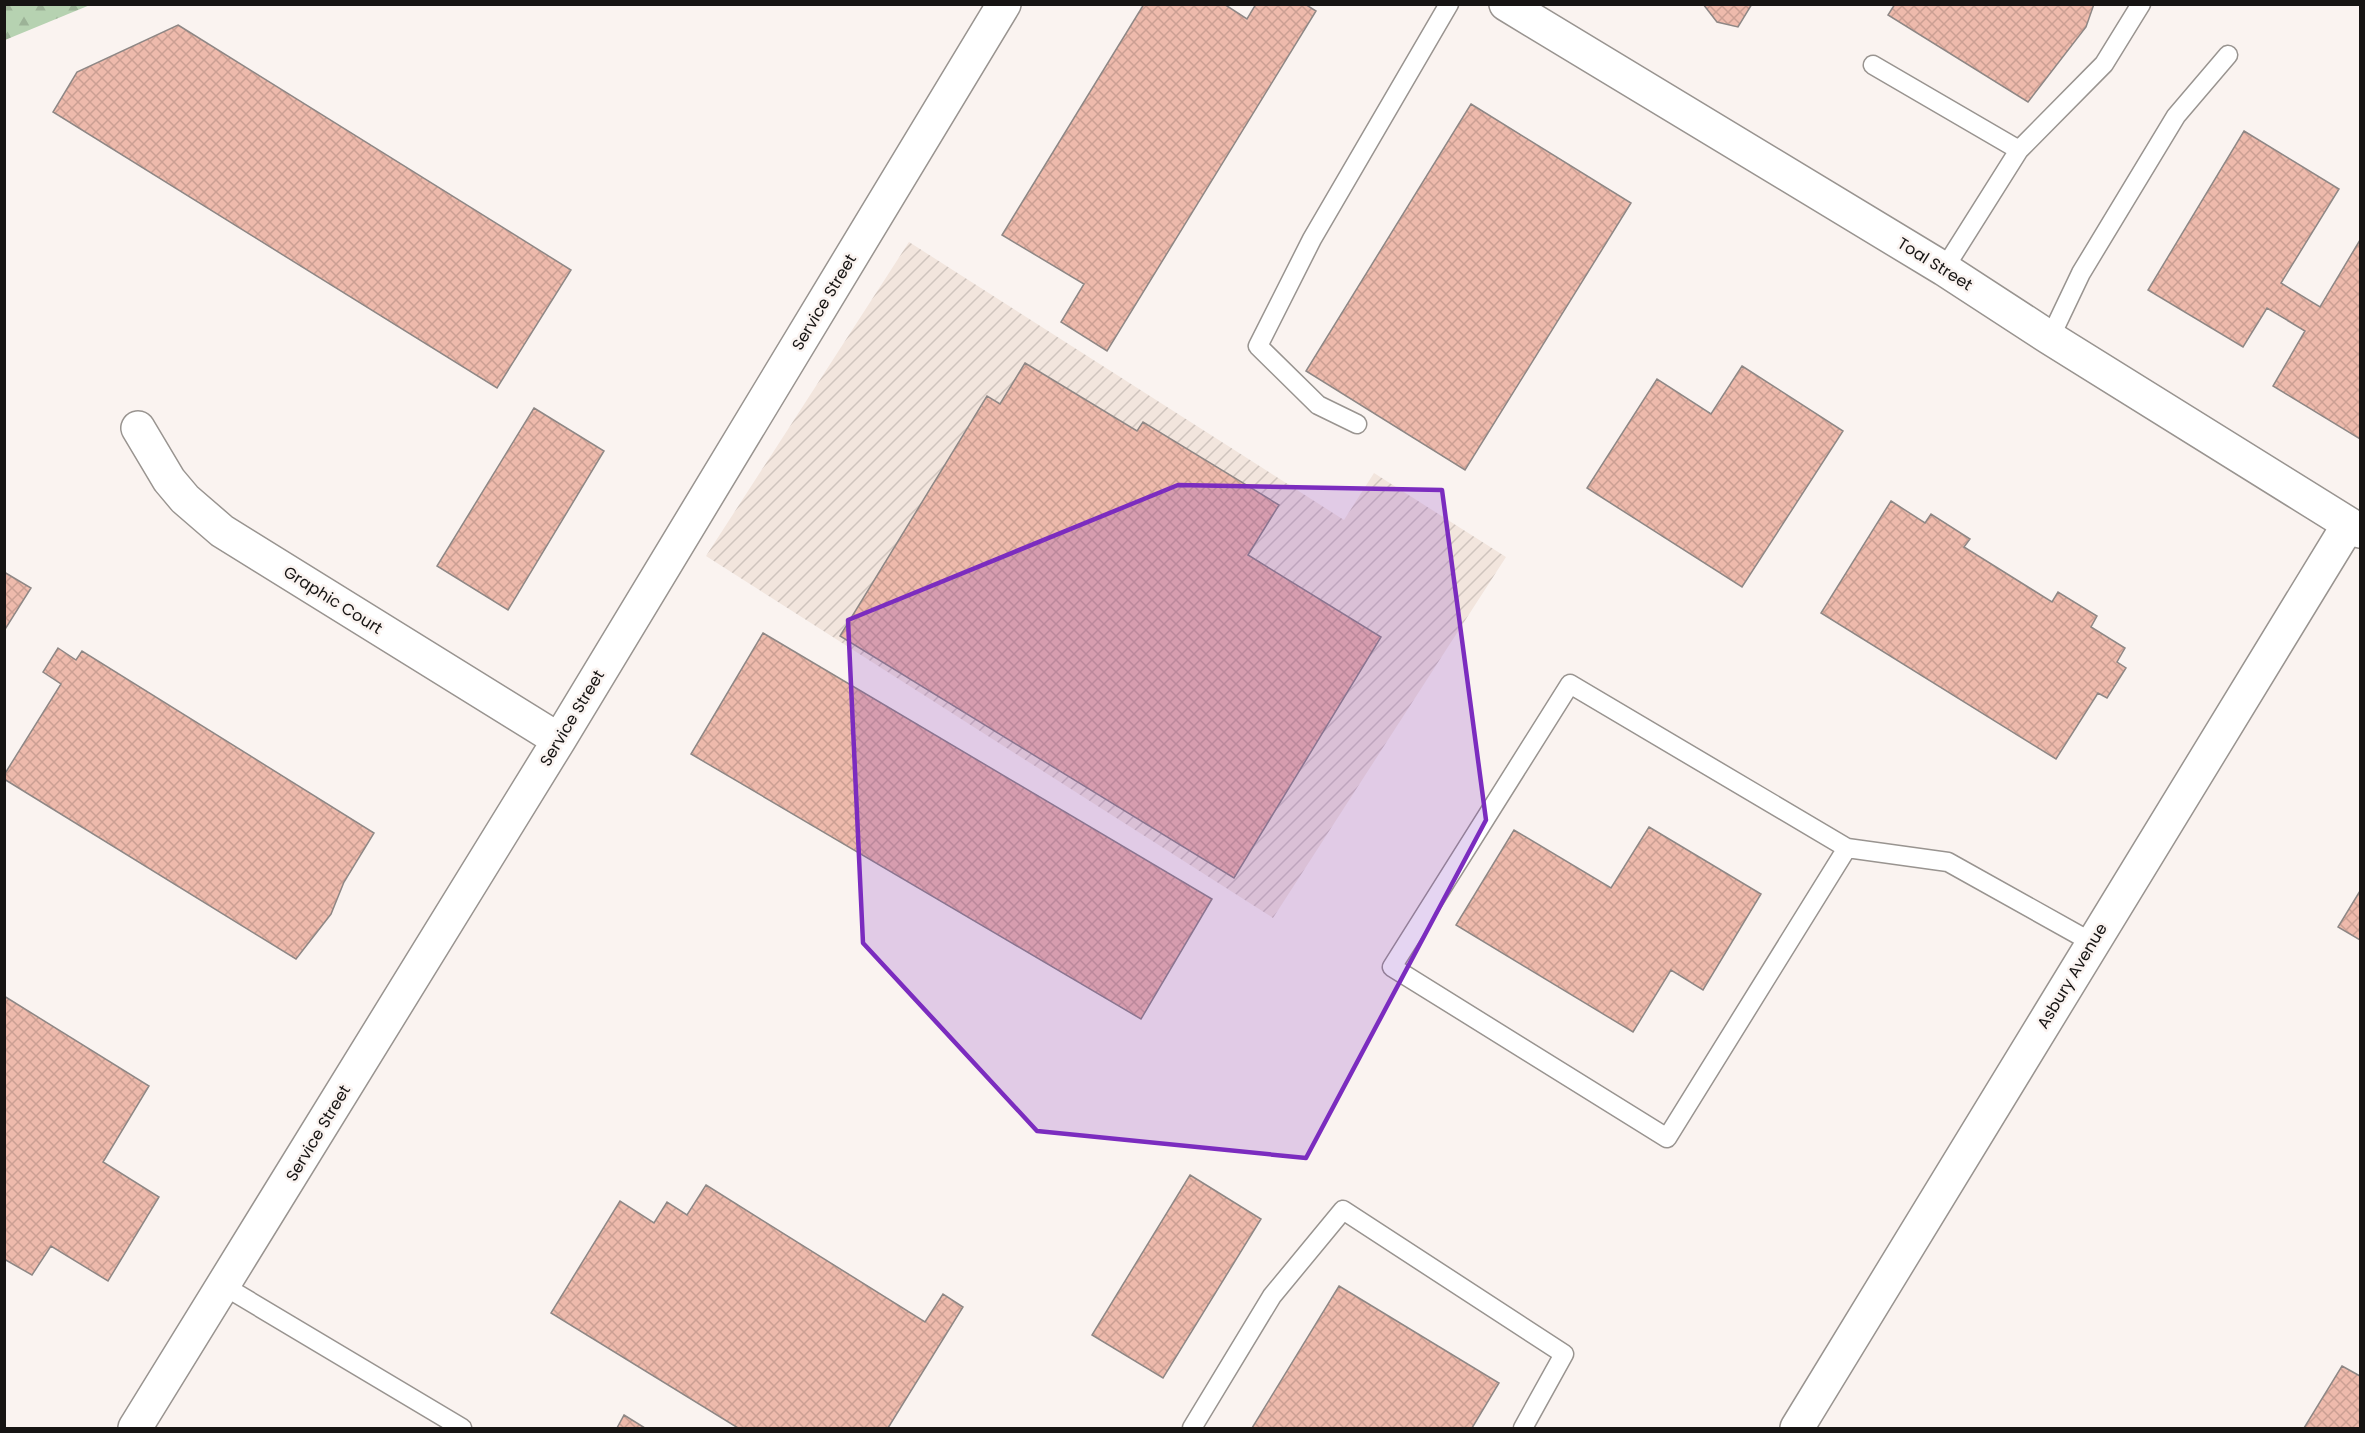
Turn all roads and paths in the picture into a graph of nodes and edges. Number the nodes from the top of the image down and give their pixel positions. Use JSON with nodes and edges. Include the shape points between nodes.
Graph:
{"nodes":[{"id":1,"x":1004,"y":4,"type":"edge"},
{"id":2,"x":1449,"y":4,"type":"edge"},
{"id":3,"x":1506,"y":4,"type":"edge"},
{"id":4,"x":2141,"y":4,"type":"edge"},
{"id":5,"x":2228,"y":55,"type":"dead end"},
{"id":6,"x":1873,"y":65,"type":"dead end"},
{"id":7,"x":2019,"y":150,"type":"junction"},
{"id":8,"x":1944,"y":268,"type":"junction"},
{"id":9,"x":2050,"y":338,"type":"junction"},
{"id":10,"x":1357,"y":424,"type":"dead end"},
{"id":11,"x":138,"y":428,"type":"dead end"},
{"id":12,"x":2355,"y":527,"type":"edge"},
{"id":13,"x":559,"y":740,"type":"junction"},
{"id":14,"x":1847,"y":848,"type":"junction"},
{"id":15,"x":2093,"y":943,"type":"junction"},
{"id":16,"x":224,"y":1286,"type":"junction"},
{"id":17,"x":135,"y":1428,"type":"edge"},
{"id":18,"x":462,"y":1428,"type":"edge"},
{"id":19,"x":1192,"y":1428,"type":"edge"},
{"id":20,"x":1523,"y":1428,"type":"edge"},
{"id":21,"x":1797,"y":1428,"type":"edge"}],
"edges":[{"from":1,"to":13,"type":"street","name":"Service Street"},
{"from":2,"to":10,"type":"lane","via":[[1312,239],[1258,346],[1318,405]]},
{"from":3,"to":8,"type":"street","name":"Toal Street"},
{"from":4,"to":7,"type":"lane","via":[[2104,64]]},
{"from":5,"to":9,"type":"lane","via":[[2176,116],[2081,273]]},
{"from":6,"to":7,"type":"lane"},
{"from":7,"to":8,"type":"lane"},
{"from":8,"to":9,"type":"street","name":"Toal Street"},
{"from":9,"to":12,"type":"street","name":"Toal Street"},
{"from":11,"to":13,"type":"street","name":"Graphic Court","via":[[185,500],[222,531]]},
{"from":12,"to":15,"type":"street","name":"Asbury Avenue"},
{"from":13,"to":16,"type":"street","name":"Service Street"},
{"from":14,"to":14,"type":"lane","via":[[1570,684],[1392,967],[1667,1138]]},
{"from":14,"to":15,"type":"lane","via":[[1948,862]]},
{"from":15,"to":21,"type":"street","name":"Asbury Avenue"},
{"from":16,"to":17,"type":"street","name":"Service Street"},
{"from":16,"to":18,"type":"lane"},
{"from":19,"to":20,"type":"lane","via":[[1272,1296],[1343,1210],[1564,1354]]}]}
